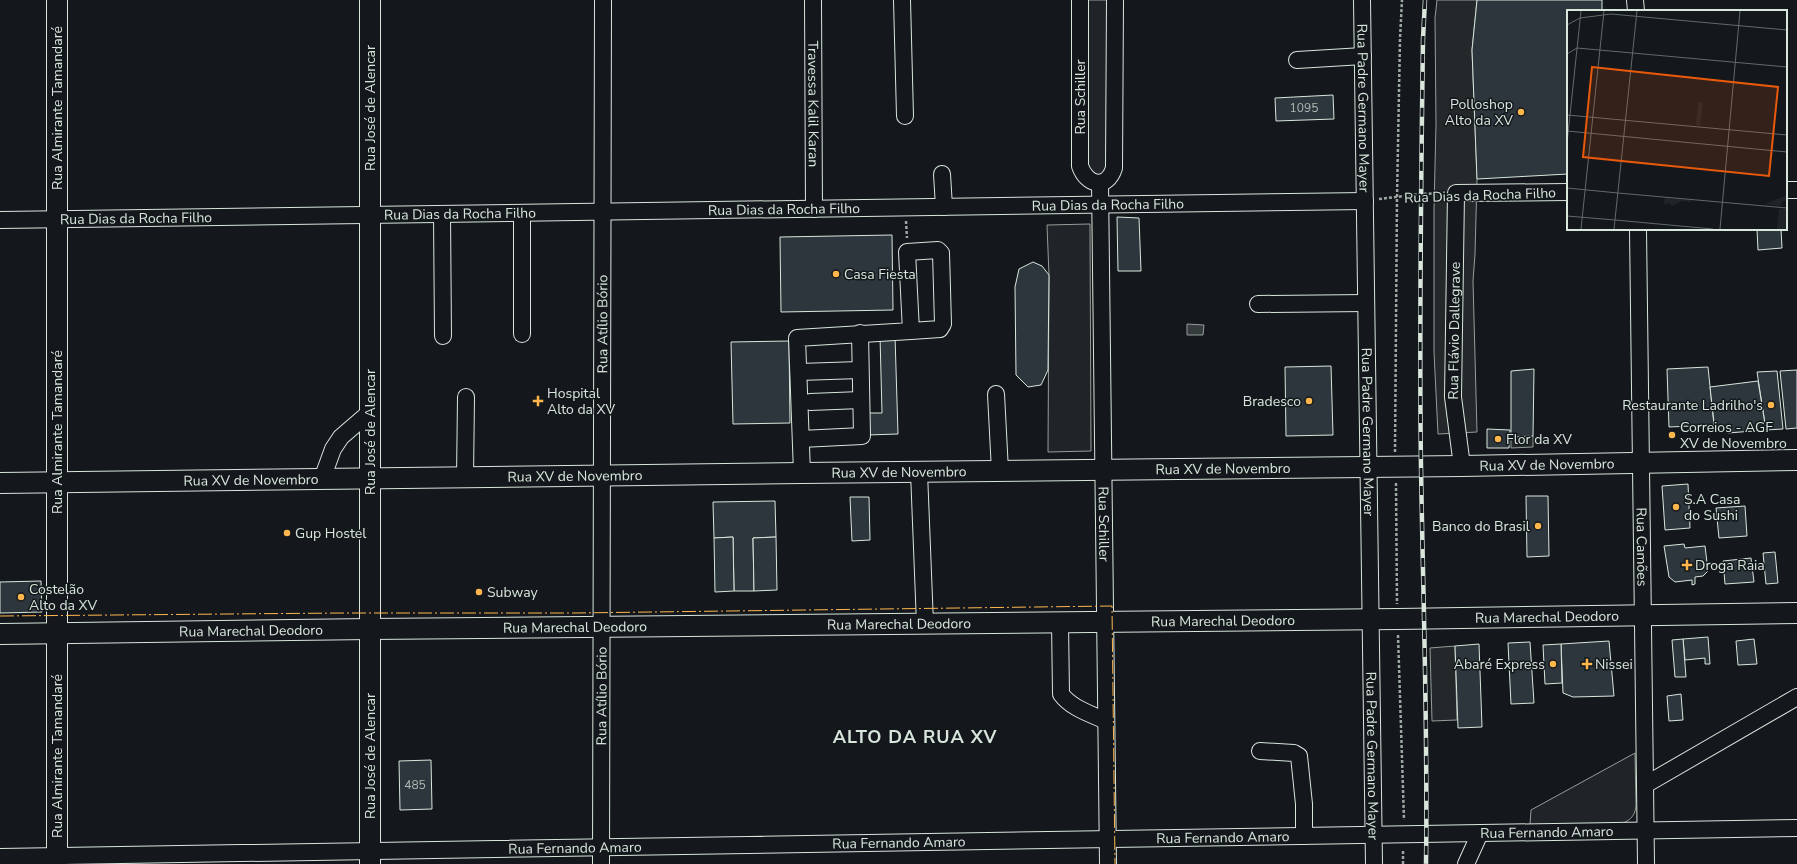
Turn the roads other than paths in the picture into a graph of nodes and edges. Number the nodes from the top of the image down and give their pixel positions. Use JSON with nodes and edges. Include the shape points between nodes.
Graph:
{"nodes":[{"id":1,"x":57,"y":0,"type":"edge"},
{"id":2,"x":370,"y":0,"type":"edge"},
{"id":3,"x":604,"y":0,"type":"edge"},
{"id":4,"x":814,"y":0,"type":"edge"},
{"id":5,"x":902,"y":0,"type":"edge"},
{"id":6,"x":1080,"y":0,"type":"edge"},
{"id":7,"x":1115,"y":0,"type":"edge"},
{"id":8,"x":1362,"y":0,"type":"edge"},
{"id":9,"x":1635,"y":0,"type":"edge"},
{"id":10,"x":1636,"y":10,"type":"edge"},
{"id":11,"x":1363,"y":56,"type":"junction"},
{"id":12,"x":1297,"y":60,"type":"dead end"},
{"id":13,"x":905,"y":116,"type":"dead end"},
{"id":14,"x":942,"y":174,"type":"dead end"},
{"id":15,"x":1100,"y":183,"type":"junction"},
{"id":16,"x":1567,"y":192,"type":"edge"},
{"id":17,"x":1456,"y":193,"type":"joint"},
{"id":18,"x":1365,"y":201,"type":"junction"},
{"id":19,"x":1100,"y":205,"type":"junction"},
{"id":20,"x":944,"y":207,"type":"junction"},
{"id":21,"x":814,"y":209,"type":"junction"},
{"id":22,"x":603,"y":212,"type":"junction"},
{"id":23,"x":522,"y":213,"type":"junction"},
{"id":24,"x":442,"y":214,"type":"junction"},
{"id":25,"x":370,"y":215,"type":"junction"},
{"id":26,"x":57,"y":219,"type":"junction"},
{"id":27,"x":0,"y":220,"type":"edge"},
{"id":28,"x":1638,"y":230,"type":"edge"},
{"id":29,"x":1366,"y":303,"type":"junction"},
{"id":30,"x":1258,"y":304,"type":"dead end"},
{"id":31,"x":911,"y":330,"type":"junction"},
{"id":32,"x":860,"y":333,"type":"junction"},
{"id":33,"x":522,"y":334,"type":"dead end"},
{"id":34,"x":443,"y":336,"type":"dead end"},
{"id":35,"x":860,"y":370,"type":"junction"},
{"id":36,"x":804,"y":371,"type":"junction"},
{"id":37,"x":996,"y":394,"type":"dead end"},
{"id":38,"x":466,"y":397,"type":"dead end"},
{"id":39,"x":861,"y":400,"type":"junction"},
{"id":40,"x":810,"y":402,"type":"junction"},
{"id":41,"x":370,"y":412,"type":"junction"},
{"id":42,"x":806,"y":439,"type":"junction"},
{"id":43,"x":1797,"y":460,"type":"edge"},
{"id":44,"x":1641,"y":463,"type":"junction"},
{"id":45,"x":1462,"y":466,"type":"junction"},
{"id":46,"x":1368,"y":467,"type":"junction"},
{"id":47,"x":1103,"y":469,"type":"junction"},
{"id":48,"x":1000,"y":471,"type":"junction"},
{"id":49,"x":919,"y":472,"type":"junction"},
{"id":50,"x":806,"y":473,"type":"junction"},
{"id":51,"x":602,"y":476,"type":"junction"},
{"id":52,"x":465,"y":478,"type":"junction"},
{"id":53,"x":370,"y":479,"type":"junction"},
{"id":54,"x":322,"y":480,"type":"junction"},
{"id":55,"x":57,"y":483,"type":"junction"},
{"id":56,"x":0,"y":484,"type":"edge"},
{"id":57,"x":1797,"y":613,"type":"edge"},
{"id":58,"x":1643,"y":616,"type":"junction"},
{"id":59,"x":1370,"y":620,"type":"junction"},
{"id":60,"x":1105,"y":621,"type":"junction"},
{"id":61,"x":1060,"y":623,"type":"junction"},
{"id":62,"x":925,"y":624,"type":"junction"},
{"id":63,"x":601,"y":628,"type":"junction"},
{"id":64,"x":370,"y":629,"type":"junction"},
{"id":65,"x":0,"y":634,"type":"edge"},
{"id":66,"x":58,"y":634,"type":"junction"},
{"id":67,"x":1797,"y":697,"type":"edge"},
{"id":68,"x":1106,"y":721,"type":"junction"},
{"id":69,"x":1260,"y":751,"type":"dead end"},
{"id":70,"x":1645,"y":785,"type":"junction"},
{"id":71,"x":1797,"y":828,"type":"edge"},
{"id":72,"x":1646,"y":830,"type":"junction"},
{"id":73,"x":1480,"y":833,"type":"junction"},
{"id":74,"x":1373,"y":835,"type":"junction"},
{"id":75,"x":1304,"y":836,"type":"junction"},
{"id":76,"x":1108,"y":839,"type":"junction"},
{"id":77,"x":601,"y":847,"type":"junction"},
{"id":78,"x":0,"y":857,"type":"edge"},
{"id":79,"x":370,"y":858,"type":"edge"},
{"id":80,"x":57,"y":860,"type":"edge"},
{"id":81,"x":601,"y":864,"type":"edge"},
{"id":82,"x":1108,"y":864,"type":"edge"},
{"id":83,"x":1374,"y":864,"type":"edge"},
{"id":84,"x":1466,"y":864,"type":"edge"},
{"id":85,"x":1646,"y":864,"type":"edge"}],
"edges":[{"from":1,"to":26,"type":"main road","name":"Rua Almirante Tamandaré"},
{"from":2,"to":25,"type":"main road","name":"Rua José de Alencar"},
{"from":3,"to":22,"type":"street","name":"Rua Atílio Bório"},
{"from":4,"to":21,"type":"street","name":"Travessa Kalil Karan"},
{"from":5,"to":13,"type":"street"},
{"from":6,"to":15,"type":"street","name":"Rua Schiller","via":[[1080,166],[1083,175],[1092,182]]},
{"from":7,"to":15,"type":"street","via":[[1114,168],[1107,180]]},
{"from":8,"to":11,"type":"street","name":"Rua Padre Germano Mayer"},
{"from":9,"to":10,"type":"street"},
{"from":11,"to":12,"type":"street"},
{"from":11,"to":18,"type":"street","name":"Rua Padre Germano Mayer"},
{"from":14,"to":20,"type":"street"},
{"from":15,"to":19,"type":"street","name":"Rua Schiller"},
{"from":16,"to":17,"type":"street","name":"Rua Dias da Rocha Filho"},
{"from":17,"to":45,"type":"street","name":"Rua Flávio Dallegrave","via":[[1453,397]]},
{"from":18,"to":19,"type":"street","name":"Rua Dias da Rocha Filho"},
{"from":18,"to":29,"type":"street","name":"Rua Padre Germano Mayer"},
{"from":19,"to":20,"type":"street","name":"Rua Dias da Rocha Filho"},
{"from":19,"to":47,"type":"street","name":"Rua Schiller"},
{"from":20,"to":21,"type":"street","name":"Rua Dias da Rocha Filho"},
{"from":21,"to":22,"type":"street","name":"Rua Dias da Rocha Filho"},
{"from":22,"to":23,"type":"street","name":"Rua Dias da Rocha Filho"},
{"from":22,"to":51,"type":"street","name":"Rua Atílio Bório"},
{"from":23,"to":24,"type":"street","name":"Rua Dias da Rocha Filho"},
{"from":23,"to":33,"type":"street"},
{"from":24,"to":25,"type":"street","name":"Rua Dias da Rocha Filho"},
{"from":24,"to":34,"type":"street"},
{"from":25,"to":26,"type":"street","name":"Rua Dias da Rocha Filho"},
{"from":25,"to":41,"type":"main road","name":"Rua José de Alencar"},
{"from":26,"to":27,"type":"street","name":"Rua Dias da Rocha Filho"},
{"from":26,"to":55,"type":"main road","name":"Rua Almirante Tamandaré"},
{"from":28,"to":44,"type":"street","name":"Rua Camões"},
{"from":29,"to":30,"type":"street"},
{"from":29,"to":46,"type":"street","name":"Rua Padre Germano Mayer"},
{"from":31,"to":31,"type":"street","via":[[908,252],[938,250],[941,253],[943,324],[940,329]]},
{"from":31,"to":32,"type":"street"},
{"from":32,"to":35,"type":"street"},
{"from":32,"to":36,"type":"street","via":[[797,338]]},
{"from":35,"to":36,"type":"street"},
{"from":35,"to":39,"type":"street"},
{"from":36,"to":40,"type":"street"},
{"from":36,"to":42,"type":"street"},
{"from":37,"to":48,"type":"street"},
{"from":38,"to":52,"type":"street"},
{"from":39,"to":40,"type":"street"},
{"from":39,"to":42,"type":"street","via":[[862,436]]},
{"from":40,"to":42,"type":"street"},
{"from":41,"to":53,"type":"main road","name":"Rua José de Alencar"},
{"from":41,"to":54,"type":"street","via":[[333,449]]},
{"from":42,"to":50,"type":"street"},
{"from":43,"to":44,"type":"main road","name":"Rua XV de Novembro"},
{"from":44,"to":45,"type":"main road","name":"Rua XV de Novembro"},
{"from":44,"to":58,"type":"street","name":"Rua Camões"},
{"from":45,"to":46,"type":"main road","name":"Rua XV de Novembro"},
{"from":46,"to":47,"type":"main road","name":"Rua XV de Novembro"},
{"from":46,"to":59,"type":"street","name":"Rua Padre Germano Mayer"},
{"from":47,"to":48,"type":"main road","name":"Rua XV de Novembro"},
{"from":47,"to":60,"type":"street","name":"Rua Schiller"},
{"from":48,"to":49,"type":"main road","name":"Rua XV de Novembro"},
{"from":49,"to":50,"type":"main road","name":"Rua XV de Novembro"},
{"from":49,"to":62,"type":"street"},
{"from":50,"to":51,"type":"main road","name":"Rua XV de Novembro"},
{"from":51,"to":52,"type":"main road","name":"Rua XV de Novembro"},
{"from":51,"to":63,"type":"street","name":"Rua Atílio Bório"},
{"from":52,"to":53,"type":"main road","name":"Rua XV de Novembro"},
{"from":53,"to":54,"type":"main road","name":"Rua XV de Novembro"},
{"from":53,"to":64,"type":"main road","name":"Rua José de Alencar"},
{"from":54,"to":55,"type":"main road","name":"Rua XV de Novembro"},
{"from":55,"to":56,"type":"main road","name":"Rua XV de Novembro"},
{"from":55,"to":66,"type":"main road","name":"Rua Almirante Tamandaré"},
{"from":57,"to":58,"type":"main road","name":"Rua Marechal Deodoro"},
{"from":58,"to":59,"type":"main road","name":"Rua Marechal Deodoro"},
{"from":58,"to":70,"type":"street","name":"Rua Camões"},
{"from":59,"to":60,"type":"main road","name":"Rua Marechal Deodoro"},
{"from":59,"to":74,"type":"street","name":"Rua Padre Germano Mayer"},
{"from":60,"to":61,"type":"main road","name":"Rua Marechal Deodoro"},
{"from":60,"to":68,"type":"street","name":"Rua Schiller"},
{"from":61,"to":62,"type":"main road","name":"Rua Marechal Deodoro"},
{"from":61,"to":68,"type":"street","via":[[1061,694],[1080,709]]},
{"from":62,"to":63,"type":"main road","name":"Rua Marechal Deodoro"},
{"from":63,"to":64,"type":"main road","name":"Rua Marechal Deodoro"},
{"from":63,"to":77,"type":"street","name":"Rua Atílio Bório"},
{"from":64,"to":66,"type":"main road","name":"Rua Marechal Deodoro"},
{"from":64,"to":79,"type":"main road","name":"Rua José de Alencar"},
{"from":65,"to":66,"type":"main road","name":"Rua Marechal Deodoro"},
{"from":66,"to":80,"type":"main road","name":"Rua Almirante Tamandaré"},
{"from":67,"to":70,"type":"street"},
{"from":68,"to":76,"type":"street","name":"Rua Schiller"},
{"from":69,"to":75,"type":"street","via":[[1294,753],[1298,756],[1304,804]]},
{"from":70,"to":72,"type":"street","name":"Rua Camões"},
{"from":71,"to":72,"type":"street","name":"Rua Fernando Amaro"},
{"from":72,"to":73,"type":"street","name":"Rua Fernando Amaro"},
{"from":72,"to":85,"type":"street","name":"Rua Camões"},
{"from":73,"to":74,"type":"street","name":"Rua Fernando Amaro"},
{"from":73,"to":84,"type":"street"},
{"from":74,"to":75,"type":"street","name":"Rua Fernando Amaro"},
{"from":74,"to":83,"type":"street","name":"Rua Padre Germano Mayer"},
{"from":75,"to":76,"type":"street","name":"Rua Fernando Amaro"},
{"from":76,"to":77,"type":"street","name":"Rua Fernando Amaro"},
{"from":76,"to":82,"type":"street","name":"Rua Schiller"},
{"from":77,"to":79,"type":"street","name":"Rua Fernando Amaro"},
{"from":77,"to":81,"type":"street","name":"Rua Atílio Bório"},
{"from":78,"to":80,"type":"street","name":"Rua Fernando Amaro"},
{"from":79,"to":80,"type":"street","name":"Rua Fernando Amaro"}]}
